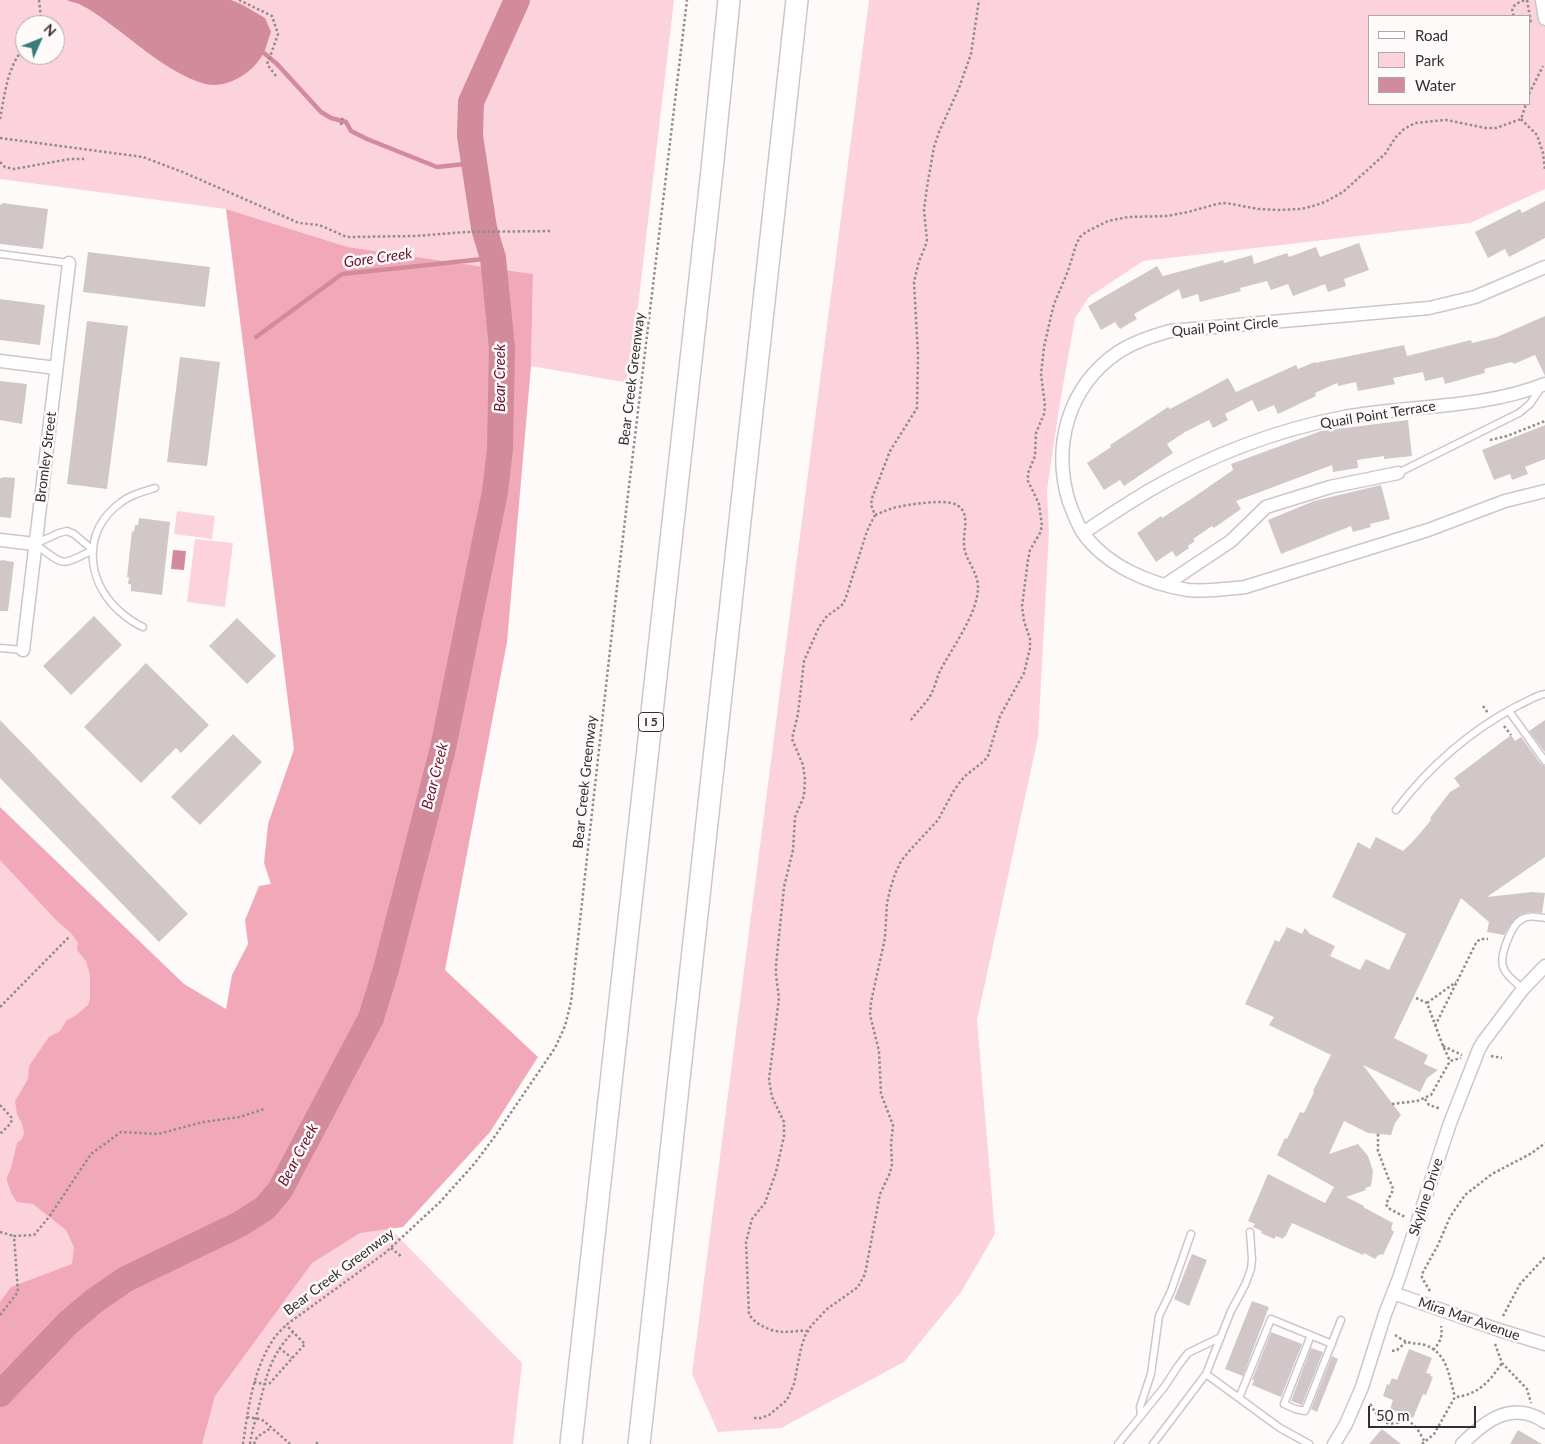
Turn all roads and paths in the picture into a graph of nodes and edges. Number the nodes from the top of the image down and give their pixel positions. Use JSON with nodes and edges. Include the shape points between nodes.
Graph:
{"nodes":[{"id":1,"x":39,"y":0,"type":"edge"},
{"id":2,"x":239,"y":0,"type":"edge"},
{"id":3,"x":687,"y":0,"type":"edge"},
{"id":4,"x":729,"y":0,"type":"edge"},
{"id":5,"x":797,"y":0,"type":"edge"},
{"id":6,"x":980,"y":0,"type":"edge"},
{"id":7,"x":1525,"y":0,"type":"edge"},
{"id":8,"x":1542,"y":0,"type":"edge"},
{"id":9,"x":41,"y":15,"type":"edge"},
{"id":10,"x":1514,"y":15,"type":"edge"},
{"id":11,"x":1545,"y":19,"type":"edge"},
{"id":12,"x":15,"y":59,"type":"edge"},
{"id":13,"x":1543,"y":66,"type":"dead end"},
{"id":14,"x":276,"y":76,"type":"dead end"},
{"id":15,"x":1530,"y":92,"type":"edge"},
{"id":16,"x":1526,"y":105,"type":"edge"},
{"id":17,"x":342,"y":116,"type":"dead end"},
{"id":18,"x":0,"y":119,"type":"edge"},
{"id":19,"x":1521,"y":120,"type":"junction"},
{"id":20,"x":341,"y":125,"type":"dead end"},
{"id":21,"x":0,"y":138,"type":"edge"},
{"id":22,"x":84,"y":159,"type":"dead end"},
{"id":23,"x":0,"y":162,"type":"edge"},
{"id":24,"x":1545,"y":170,"type":"edge"},
{"id":25,"x":551,"y":231,"type":"dead end"},
{"id":26,"x":0,"y":254,"type":"edge"},
{"id":27,"x":68,"y":263,"type":"joint"},
{"id":28,"x":1545,"y":267,"type":"edge"},
{"id":29,"x":0,"y":361,"type":"edge"},
{"id":30,"x":56,"y":368,"type":"junction"},
{"id":31,"x":1544,"y":385,"type":"edge"},
{"id":32,"x":1545,"y":421,"type":"edge"},
{"id":33,"x":1469,"y":438,"type":"junction"},
{"id":34,"x":1398,"y":473,"type":"joint"},
{"id":35,"x":155,"y":488,"type":"dead end"},
{"id":36,"x":1545,"y":491,"type":"edge"},
{"id":37,"x":875,"y":515,"type":"junction"},
{"id":38,"x":1083,"y":533,"type":"junction"},
{"id":39,"x":0,"y":540,"type":"edge"},
{"id":40,"x":35,"y":544,"type":"junction"},
{"id":41,"x":93,"y":550,"type":"junction"},
{"id":42,"x":1165,"y":585,"type":"junction"},
{"id":43,"x":144,"y":627,"type":"dead end"},
{"id":44,"x":0,"y":648,"type":"edge"},
{"id":45,"x":23,"y":650,"type":"joint"},
{"id":46,"x":1545,"y":694,"type":"edge"},
{"id":47,"x":1509,"y":711,"type":"junction"},
{"id":48,"x":910,"y":721,"type":"dead end"},
{"id":49,"x":1545,"y":761,"type":"edge"},
{"id":50,"x":1396,"y":810,"type":"dead end"},
{"id":51,"x":1545,"y":918,"type":"edge"},
{"id":52,"x":69,"y":936,"type":"dead end"},
{"id":53,"x":1488,"y":940,"type":"dead end"},
{"id":54,"x":1545,"y":966,"type":"edge"},
{"id":55,"x":1458,"y":981,"type":"junction"},
{"id":56,"x":1524,"y":989,"type":"junction"},
{"id":57,"x":1416,"y":998,"type":"dead end"},
{"id":58,"x":1427,"y":1003,"type":"junction"},
{"id":59,"x":0,"y":1007,"type":"edge"},
{"id":60,"x":1436,"y":1026,"type":"junction"},
{"id":61,"x":1442,"y":1046,"type":"junction"},
{"id":62,"x":1487,"y":1055,"type":"dead end"},
{"id":63,"x":1502,"y":1058,"type":"dead end"},
{"id":64,"x":1450,"y":1061,"type":"junction"},
{"id":65,"x":1425,"y":1099,"type":"junction"},
{"id":66,"x":1392,"y":1104,"type":"dead end"},
{"id":67,"x":0,"y":1105,"type":"edge"},
{"id":68,"x":264,"y":1109,"type":"dead end"},
{"id":69,"x":1441,"y":1109,"type":"dead end"},
{"id":70,"x":0,"y":1134,"type":"edge"},
{"id":71,"x":1378,"y":1134,"type":"dead end"},
{"id":72,"x":1545,"y":1143,"type":"edge"},
{"id":73,"x":1406,"y":1217,"type":"dead end"},
{"id":74,"x":0,"y":1232,"type":"edge"},
{"id":75,"x":1250,"y":1232,"type":"dead end"},
{"id":76,"x":1191,"y":1234,"type":"dead end"},
{"id":77,"x":14,"y":1236,"type":"junction"},
{"id":78,"x":391,"y":1248,"type":"junction"},
{"id":79,"x":402,"y":1257,"type":"dead end"},
{"id":80,"x":1545,"y":1257,"type":"edge"},
{"id":81,"x":1394,"y":1293,"type":"junction"},
{"id":82,"x":1438,"y":1294,"type":"dead end"},
{"id":83,"x":0,"y":1315,"type":"edge"},
{"id":84,"x":1503,"y":1316,"type":"dead end"},
{"id":85,"x":1341,"y":1320,"type":"dead end"},
{"id":86,"x":286,"y":1325,"type":"junction"},
{"id":87,"x":1441,"y":1326,"type":"dead end"},
{"id":88,"x":808,"y":1331,"type":"junction"},
{"id":89,"x":293,"y":1332,"type":"junction"},
{"id":90,"x":1311,"y":1335,"type":"junction"},
{"id":91,"x":1395,"y":1335,"type":"dead end"},
{"id":92,"x":1221,"y":1337,"type":"junction"},
{"id":93,"x":1406,"y":1342,"type":"junction"},
{"id":94,"x":1332,"y":1344,"type":"junction"},
{"id":95,"x":1495,"y":1344,"type":"dead end"},
{"id":96,"x":1545,"y":1344,"type":"edge"},
{"id":97,"x":279,"y":1348,"type":"junction"},
{"id":98,"x":1433,"y":1350,"type":"junction"},
{"id":99,"x":1392,"y":1351,"type":"dead end"},
{"id":100,"x":292,"y":1358,"type":"junction"},
{"id":101,"x":1502,"y":1363,"type":"junction"},
{"id":102,"x":1206,"y":1374,"type":"junction"},
{"id":103,"x":254,"y":1382,"type":"junction"},
{"id":104,"x":264,"y":1384,"type":"junction"},
{"id":105,"x":1455,"y":1396,"type":"junction"},
{"id":106,"x":1239,"y":1398,"type":"junction"},
{"id":107,"x":1370,"y":1404,"type":"dead end"},
{"id":108,"x":1531,"y":1408,"type":"dead end"},
{"id":109,"x":1141,"y":1416,"type":"junction"},
{"id":110,"x":248,"y":1417,"type":"junction"},
{"id":111,"x":256,"y":1418,"type":"junction"},
{"id":112,"x":754,"y":1418,"type":"dead end"},
{"id":113,"x":1545,"y":1422,"type":"edge"},
{"id":114,"x":271,"y":1428,"type":"junction"},
{"id":115,"x":319,"y":1441,"type":"dead end"},
{"id":116,"x":1424,"y":1443,"type":"edge"},
{"id":117,"x":243,"y":1444,"type":"edge"},
{"id":118,"x":252,"y":1444,"type":"edge"},
{"id":119,"x":290,"y":1444,"type":"edge"},
{"id":120,"x":316,"y":1444,"type":"edge"},
{"id":121,"x":571,"y":1444,"type":"edge"},
{"id":122,"x":639,"y":1444,"type":"edge"},
{"id":123,"x":1118,"y":1444,"type":"edge"},
{"id":124,"x":1153,"y":1444,"type":"edge"},
{"id":125,"x":1309,"y":1444,"type":"edge"},
{"id":126,"x":1334,"y":1444,"type":"edge"},
{"id":127,"x":1462,"y":1444,"type":"edge"}],
"edges":[{"from":1,"to":9,"type":"path"},
{"from":2,"to":14,"type":"path","via":[[272,16],[278,34],[266,64]]},
{"from":3,"to":78,"type":"path","name":"Bear Creek Greenway","via":[[571,1002],[555,1048],[493,1139],[440,1202]]},
{"from":4,"to":121,"type":"highway","number":"I 5"},
{"from":5,"to":122,"type":"highway"},
{"from":6,"to":37,"type":"path","via":[[971,54],[939,132],[927,187],[924,210],[927,240],[914,282],[917,408],[890,450],[872,498]]},
{"from":7,"to":10,"type":"path","via":[[1513,6]]},
{"from":8,"to":11,"type":"street"},
{"from":12,"to":18,"type":"path"},
{"from":13,"to":15,"type":"path"},
{"from":16,"to":19,"type":"path"},
{"from":17,"to":20,"type":"path"},
{"from":19,"to":24,"type":"path","via":[[1537,135]]},
{"from":19,"to":88,"type":"path","via":[[1496,128],[1446,120],[1415,123],[1404,128],[1384,154],[1342,192],[1313,206],[1278,210],[1217,204],[1167,216],[1108,221],[1090,229],[1080,238],[1054,304],[1044,347],[1041,374],[1044,414],[1036,433],[1035,456],[1028,473],[1028,481],[1039,504],[1042,526],[1030,550],[1022,606],[1031,644],[1024,673],[1000,716],[988,756],[960,782],[938,820],[911,849],[895,874],[887,903],[885,938],[870,1015],[879,1051],[882,1094],[893,1125],[891,1169],[880,1194],[862,1282],[827,1309]]},
{"from":21,"to":25,"type":"path","via":[[143,157],[299,223],[319,225],[347,237]]},
{"from":22,"to":23,"type":"path","via":[[14,169]]},
{"from":26,"to":27,"type":"lane"},
{"from":27,"to":30,"type":"street","name":"Bromley Street"},
{"from":28,"to":38,"type":"street","name":"Quail Point Circle","via":[[1475,297],[1429,308],[1170,331],[1118,353],[1093,375],[1080,392],[1062,445],[1066,492]]},
{"from":29,"to":30,"type":"street"},
{"from":30,"to":40,"type":"street","name":"Bromley Street"},
{"from":31,"to":33,"type":"lane","via":[[1520,413]]},
{"from":31,"to":38,"type":"street","name":"Quail Point Terrace","via":[[1496,399],[1343,418],[1272,436],[1197,466],[1151,490]]},
{"from":32,"to":33,"type":"path","via":[[1491,440],[1473,442]]},
{"from":33,"to":34,"type":"lane"},
{"from":34,"to":42,"type":"street","via":[[1330,486],[1266,507],[1231,541]]},
{"from":35,"to":41,"type":"lane","via":[[131,495],[108,514],[99,529]]},
{"from":36,"to":42,"type":"street","name":"Quail Point Circle","via":[[1505,501],[1428,530],[1245,587],[1189,590]]},
{"from":37,"to":48,"type":"path","via":[[902,507],[940,502],[957,505],[965,517],[964,550],[976,573],[978,585],[972,611],[931,695]]},
{"from":37,"to":88,"type":"path","via":[[843,604],[818,628],[804,661],[792,739],[803,765],[804,796],[795,817],[784,887],[776,965],[779,998],[770,1080],[772,1097],[784,1122],[784,1136],[776,1172],[765,1202],[752,1219],[746,1242],[749,1314],[752,1319],[776,1331]]},
{"from":38,"to":42,"type":"street","name":"Quail Point Circle","via":[[1098,549],[1126,569]]},
{"from":39,"to":40,"type":"street"},
{"from":40,"to":41,"type":"lane","via":[[63,563]]},
{"from":40,"to":41,"type":"lane","via":[[67,531]]},
{"from":40,"to":45,"type":"street","name":"Bromley Street"},
{"from":41,"to":43,"type":"lane","via":[[98,584],[110,602],[130,620]]},
{"from":44,"to":45,"type":"lane"},
{"from":46,"to":47,"type":"lane"},
{"from":47,"to":49,"type":"lane"},
{"from":47,"to":50,"type":"lane","via":[[1440,761]]},
{"from":51,"to":56,"type":"lane","via":[[1531,916],[1520,920],[1511,931],[1501,960],[1504,970]]},
{"from":52,"to":59,"type":"path"},
{"from":53,"to":55,"type":"path","via":[[1480,939],[1476,943]]},
{"from":54,"to":56,"type":"street","name":"Skyline Drive"},
{"from":55,"to":58,"type":"path"},
{"from":55,"to":60,"type":"path"},
{"from":56,"to":81,"type":"street","name":"Skyline Drive","via":[[1479,1049],[1450,1123]]},
{"from":57,"to":58,"type":"path"},
{"from":58,"to":60,"type":"path"},
{"from":60,"to":61,"type":"path"},
{"from":61,"to":64,"type":"path"},
{"from":61,"to":64,"type":"path","via":[[1465,1056]]},
{"from":62,"to":63,"type":"path"},
{"from":64,"to":65,"type":"path","via":[[1431,1095]]},
{"from":65,"to":66,"type":"path"},
{"from":65,"to":69,"type":"path","via":[[1429,1105]]},
{"from":67,"to":70,"type":"path","via":[[12,1118]]},
{"from":68,"to":77,"type":"path","via":[[158,1134],[121,1132],[91,1154],[34,1235]]},
{"from":71,"to":73,"type":"path","via":[[1378,1151],[1393,1190],[1386,1204]]},
{"from":72,"to":82,"type":"path","via":[[1492,1174],[1465,1195],[1450,1217],[1422,1274],[1429,1291]]},
{"from":74,"to":77,"type":"path"},
{"from":75,"to":92,"type":"lane","via":[[1251,1269]]},
{"from":76,"to":109,"type":"lane","via":[[1159,1316],[1151,1374],[1140,1407]]},
{"from":77,"to":83,"type":"path","via":[[18,1292]]},
{"from":78,"to":79,"type":"path"},
{"from":78,"to":86,"type":"path","name":"Bear Creek Greenway"},
{"from":80,"to":84,"type":"path","via":[[1520,1284]]},
{"from":81,"to":96,"type":"street","name":"Mira Mar Avenue"},
{"from":81,"to":126,"type":"street","name":"Skyline Drive","via":[[1362,1387]]},
{"from":85,"to":94,"type":"lane"},
{"from":86,"to":89,"type":"path"},
{"from":86,"to":103,"type":"path","name":"Bear Creek Greenway","via":[[273,1339]]},
{"from":87,"to":98,"type":"path","via":[[1441,1338]]},
{"from":88,"to":112,"type":"path","via":[[800,1348],[791,1392],[769,1415]]},
{"from":89,"to":97,"type":"path"},
{"from":89,"to":100,"type":"path","via":[[305,1344]]},
{"from":90,"to":94,"type":"lane"},
{"from":90,"to":94,"type":"lane","via":[[1284,1404],[1291,1407],[1305,1410]]},
{"from":90,"to":106,"type":"lane","via":[[1271,1319]]},
{"from":91,"to":93,"type":"path"},
{"from":92,"to":102,"type":"lane"},
{"from":92,"to":109,"type":"lane","via":[[1188,1353]]},
{"from":93,"to":98,"type":"path"},
{"from":93,"to":99,"type":"path"},
{"from":95,"to":101,"type":"path"},
{"from":97,"to":100,"type":"path"},
{"from":97,"to":104,"type":"path"},
{"from":98,"to":105,"type":"path","via":[[1447,1366]]},
{"from":100,"to":104,"type":"path","via":[[272,1381]]},
{"from":101,"to":105,"type":"path","via":[[1474,1393]]},
{"from":101,"to":108,"type":"path","via":[[1527,1389]]},
{"from":102,"to":106,"type":"lane"},
{"from":102,"to":124,"type":"lane"},
{"from":103,"to":104,"type":"path"},
{"from":103,"to":110,"type":"path","name":"Bear Creek Greenway"},
{"from":104,"to":111,"type":"path"},
{"from":105,"to":116,"type":"path","via":[[1437,1429]]},
{"from":106,"to":125,"type":"lane","via":[[1280,1428]]},
{"from":107,"to":116,"type":"path","via":[[1386,1424],[1410,1422]]},
{"from":109,"to":123,"type":"lane"},
{"from":110,"to":111,"type":"path"},
{"from":110,"to":117,"type":"path","name":"Bear Creek Greenway"},
{"from":111,"to":114,"type":"path"},
{"from":111,"to":118,"type":"path"},
{"from":113,"to":127,"type":"street","via":[[1530,1415],[1502,1414],[1485,1423]]},
{"from":114,"to":118,"type":"path"},
{"from":114,"to":119,"type":"path"},
{"from":115,"to":120,"type":"path"}]}
